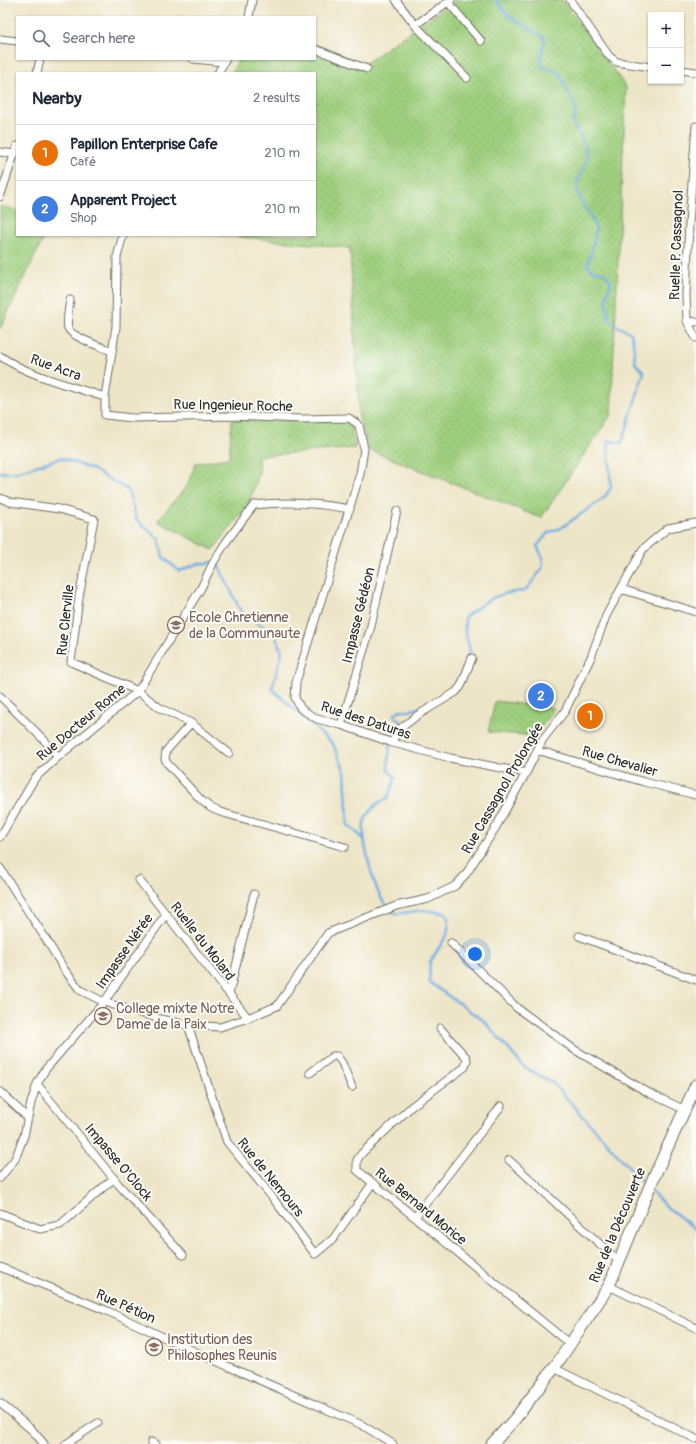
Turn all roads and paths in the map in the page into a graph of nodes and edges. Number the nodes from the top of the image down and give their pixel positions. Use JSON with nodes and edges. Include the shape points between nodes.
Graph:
{"nodes":[{"id":1,"x":252,"y":0,"type":"edge"},
{"id":2,"x":396,"y":0,"type":"edge"},
{"id":3,"x":570,"y":0,"type":"edge"},
{"id":4,"x":449,"y":1,"type":"edge"},
{"id":5,"x":248,"y":16,"type":"edge"},
{"id":6,"x":415,"y":26,"type":"junction"},
{"id":7,"x":0,"y":39,"type":"edge"},
{"id":8,"x":16,"y":41,"type":"edge"},
{"id":9,"x":481,"y":41,"type":"dead end"},
{"id":10,"x":316,"y":49,"type":"edge"},
{"id":11,"x":40,"y":60,"type":"edge"},
{"id":12,"x":209,"y":60,"type":"edge"},
{"id":13,"x":225,"y":61,"type":"edge"},
{"id":14,"x":648,"y":66,"type":"edge"},
{"id":15,"x":367,"y":69,"type":"dead end"},
{"id":16,"x":684,"y":70,"type":"edge"},
{"id":17,"x":37,"y":72,"type":"edge"},
{"id":18,"x":219,"y":72,"type":"edge"},
{"id":19,"x":696,"y":72,"type":"edge"},
{"id":20,"x":466,"y":78,"type":"dead end"},
{"id":21,"x":696,"y":127,"type":"edge"},
{"id":22,"x":16,"y":150,"type":"edge"},
{"id":23,"x":0,"y":152,"type":"edge"},
{"id":24,"x":15,"y":154,"type":"junction"},
{"id":25,"x":0,"y":197,"type":"edge"},
{"id":26,"x":692,"y":224,"type":"edge"},
{"id":27,"x":123,"y":236,"type":"edge"},
{"id":28,"x":70,"y":300,"type":"dead end"},
{"id":29,"x":687,"y":321,"type":"junction"},
{"id":30,"x":696,"y":322,"type":"edge"},
{"id":31,"x":696,"y":338,"type":"edge"},
{"id":32,"x":112,"y":351,"type":"junction"},
{"id":33,"x":0,"y":356,"type":"edge"},
{"id":34,"x":105,"y":397,"type":"junction"},
{"id":35,"x":359,"y":426,"type":"joint"},
{"id":36,"x":0,"y":498,"type":"edge"},
{"id":37,"x":350,"y":509,"type":"junction"},
{"id":38,"x":397,"y":511,"type":"dead end"},
{"id":39,"x":696,"y":523,"type":"edge"},
{"id":40,"x":621,"y":589,"type":"junction"},
{"id":41,"x":696,"y":612,"type":"edge"},
{"id":42,"x":472,"y":658,"type":"dead end"},
{"id":43,"x":138,"y":691,"type":"junction"},
{"id":44,"x":0,"y":696,"type":"edge"},
{"id":45,"x":191,"y":722,"type":"junction"},
{"id":46,"x":341,"y":725,"type":"junction"},
{"id":47,"x":392,"y":743,"type":"junction"},
{"id":48,"x":537,"y":750,"type":"junction"},
{"id":49,"x":229,"y":753,"type":"dead end"},
{"id":50,"x":58,"y":757,"type":"junction"},
{"id":51,"x":526,"y":773,"type":"junction"},
{"id":52,"x":696,"y":794,"type":"edge"},
{"id":53,"x":0,"y":837,"type":"edge"},
{"id":54,"x":345,"y":847,"type":"dead end"},
{"id":55,"x":0,"y":868,"type":"edge"},
{"id":56,"x":139,"y":880,"type":"dead end"},
{"id":57,"x":254,"y":894,"type":"dead end"},
{"id":58,"x":166,"y":914,"type":"junction"},
{"id":59,"x":579,"y":936,"type":"dead end"},
{"id":60,"x":451,"y":943,"type":"dead end"},
{"id":61,"x":696,"y":980,"type":"edge"},
{"id":62,"x":229,"y":994,"type":"junction"},
{"id":63,"x":104,"y":1002,"type":"junction"},
{"id":64,"x":248,"y":1018,"type":"junction"},
{"id":65,"x":188,"y":1025,"type":"junction"},
{"id":66,"x":440,"y":1028,"type":"dead end"},
{"id":67,"x":310,"y":1073,"type":"dead end"},
{"id":68,"x":37,"y":1084,"type":"junction"},
{"id":69,"x":696,"y":1085,"type":"edge"},
{"id":70,"x":352,"y":1087,"type":"dead end"},
{"id":71,"x":0,"y":1092,"type":"edge"},
{"id":72,"x":501,"y":1106,"type":"dead end"},
{"id":73,"x":685,"y":1110,"type":"junction"},
{"id":74,"x":28,"y":1118,"type":"junction"},
{"id":75,"x":509,"y":1160,"type":"dead end"},
{"id":76,"x":0,"y":1178,"type":"edge"},
{"id":77,"x":114,"y":1178,"type":"junction"},
{"id":78,"x":372,"y":1184,"type":"junction"},
{"id":79,"x":0,"y":1213,"type":"edge"},
{"id":80,"x":415,"y":1217,"type":"junction"},
{"id":81,"x":183,"y":1255,"type":"dead end"},
{"id":82,"x":619,"y":1261,"type":"junction"},
{"id":83,"x":0,"y":1267,"type":"edge"},
{"id":84,"x":609,"y":1286,"type":"junction"},
{"id":85,"x":696,"y":1328,"type":"edge"},
{"id":86,"x":570,"y":1344,"type":"junction"},
{"id":87,"x":554,"y":1368,"type":"junction"},
{"id":88,"x":0,"y":1403,"type":"edge"},
{"id":89,"x":98,"y":1422,"type":"dead end"},
{"id":90,"x":696,"y":1439,"type":"edge"},
{"id":91,"x":44,"y":1444,"type":"edge"},
{"id":92,"x":66,"y":1444,"type":"edge"},
{"id":93,"x":393,"y":1444,"type":"edge"},
{"id":94,"x":492,"y":1444,"type":"edge"}],
"edges":[{"from":1,"to":5,"type":"street"},
{"from":2,"to":6,"type":"street"},
{"from":3,"to":14,"type":"street","via":[[609,56],[617,62]]},
{"from":4,"to":6,"type":"street"},
{"from":4,"to":9,"type":"street"},
{"from":6,"to":20,"type":"street"},
{"from":7,"to":8,"type":"street"},
{"from":10,"to":15,"type":"street"},
{"from":11,"to":17,"type":"street"},
{"from":12,"to":13,"type":"street"},
{"from":13,"to":18,"type":"street"},
{"from":16,"to":19,"type":"street"},
{"from":21,"to":26,"type":"street","name":"Ruelle P. Cassagnol"},
{"from":22,"to":24,"type":"street"},
{"from":23,"to":24,"type":"street"},
{"from":24,"to":25,"type":"street"},
{"from":26,"to":29,"type":"street","name":"Ruelle P. Cassagnol","via":[[686,295]]},
{"from":27,"to":32,"type":"street","via":[[117,257],[116,327]]},
{"from":28,"to":32,"type":"street","via":[[68,330],[75,336]]},
{"from":29,"to":30,"type":"street"},
{"from":29,"to":31,"type":"street","name":"Ruelle P. Cassagnol"},
{"from":32,"to":34,"type":"street"},
{"from":33,"to":34,"type":"street","name":"Rue Acra","via":[[11,364],[33,373]]},
{"from":34,"to":35,"type":"street","name":"Rue Ingenieur Roche","via":[[105,414],[132,418],[349,418]]},
{"from":35,"to":37,"type":"street","name":"Rue des Daturas","via":[[364,449]]},
{"from":36,"to":43,"type":"street","name":"Rue Clerville","via":[[10,502],[59,509],[94,519],[79,597],[71,662]]},
{"from":37,"to":43,"type":"street","name":"Rue Docteur Rome","via":[[298,503],[254,505],[226,542]]},
{"from":37,"to":46,"type":"street","name":"Rue des Daturas","via":[[296,682],[295,698],[301,709],[317,719]]},
{"from":38,"to":46,"type":"street","name":"Impasse Gédéon","via":[[370,630]]},
{"from":39,"to":40,"type":"street","name":"Rue Cassagnol Prolongée","via":[[668,528],[643,549]]},
{"from":40,"to":41,"type":"street"},
{"from":40,"to":48,"type":"street","name":"Rue Cassagnol Prolongée","via":[[606,616],[591,657],[565,711]]},
{"from":42,"to":47,"type":"street","via":[[456,692],[401,728]]},
{"from":43,"to":45,"type":"street","name":"Rue Clerville","via":[[160,708]]},
{"from":43,"to":50,"type":"street","name":"Rue Docteur Rome"},
{"from":44,"to":50,"type":"street"},
{"from":45,"to":49,"type":"street","name":"Rue Clerville"},
{"from":45,"to":54,"type":"street","via":[[166,751],[165,759],[207,805],[220,812]]},
{"from":46,"to":47,"type":"street","name":"Rue des Daturas"},
{"from":47,"to":51,"type":"street","name":"Rue des Daturas"},
{"from":48,"to":51,"type":"street","name":"Rue Cassagnol Prolongée"},
{"from":48,"to":52,"type":"street","name":"Rue Chevalier","via":[[644,782]]},
{"from":50,"to":53,"type":"street","name":"Rue Docteur Rome","via":[[35,778]]},
{"from":51,"to":64,"type":"street","name":"Rue Cassagnol Prolongée","via":[[496,827],[466,874],[455,886],[428,899],[381,911],[328,933],[277,1006]]},
{"from":55,"to":63,"type":"street","via":[[80,990]]},
{"from":56,"to":58,"type":"street","name":"Ruelle du Molard"},
{"from":57,"to":62,"type":"street"},
{"from":58,"to":62,"type":"street","name":"Ruelle du Molard"},
{"from":58,"to":63,"type":"street","name":"Impasse Nérée"},
{"from":59,"to":61,"type":"street"},
{"from":60,"to":73,"type":"street","via":[[517,1008],[574,1050],[649,1093]]},
{"from":62,"to":64,"type":"street","name":"Ruelle du Molard"},
{"from":63,"to":65,"type":"street"},
{"from":63,"to":68,"type":"street","name":"Impasse Nérée","via":[[45,1070]]},
{"from":64,"to":65,"type":"street","via":[[220,1027]]},
{"from":65,"to":78,"type":"street","name":"Rue de Nemours","via":[[227,1142],[315,1254],[333,1239]]},
{"from":66,"to":78,"type":"street","name":"Rue Bernard Morice","via":[[466,1057],[467,1065],[412,1106],[362,1153],[357,1160],[357,1170]]},
{"from":67,"to":70,"type":"street","via":[[333,1056],[337,1056]]},
{"from":68,"to":74,"type":"street","name":"Impasse Nérée"},
{"from":68,"to":77,"type":"street","name":"Impasse O'Clock"},
{"from":69,"to":73,"type":"street","name":"Rue de la Découverte"},
{"from":71,"to":74,"type":"street"},
{"from":72,"to":80,"type":"street"},
{"from":73,"to":82,"type":"street","name":"Rue de la Découverte"},
{"from":74,"to":76,"type":"street","name":"Impasse Nérée","via":[[15,1160]]},
{"from":75,"to":82,"type":"street"},
{"from":77,"to":79,"type":"street","via":[[60,1225],[40,1230]]},
{"from":77,"to":81,"type":"street","name":"Impasse O'Clock"},
{"from":78,"to":80,"type":"street","name":"Rue Bernard Morice"},
{"from":80,"to":86,"type":"street","name":"Rue Bernard Morice"},
{"from":82,"to":84,"type":"street","name":"Rue de la Découverte"},
{"from":83,"to":93,"type":"street","name":"Rue Pétion","via":[[105,1310],[362,1425]]},
{"from":84,"to":85,"type":"street"},
{"from":84,"to":86,"type":"street","name":"Rue de la Découverte"},
{"from":86,"to":87,"type":"street","name":"Rue de la Découverte"},
{"from":87,"to":90,"type":"street"},
{"from":87,"to":94,"type":"street","name":"Rue de la Découverte"},
{"from":88,"to":91,"type":"street","via":[[33,1431]]},
{"from":89,"to":92,"type":"street"}]}
